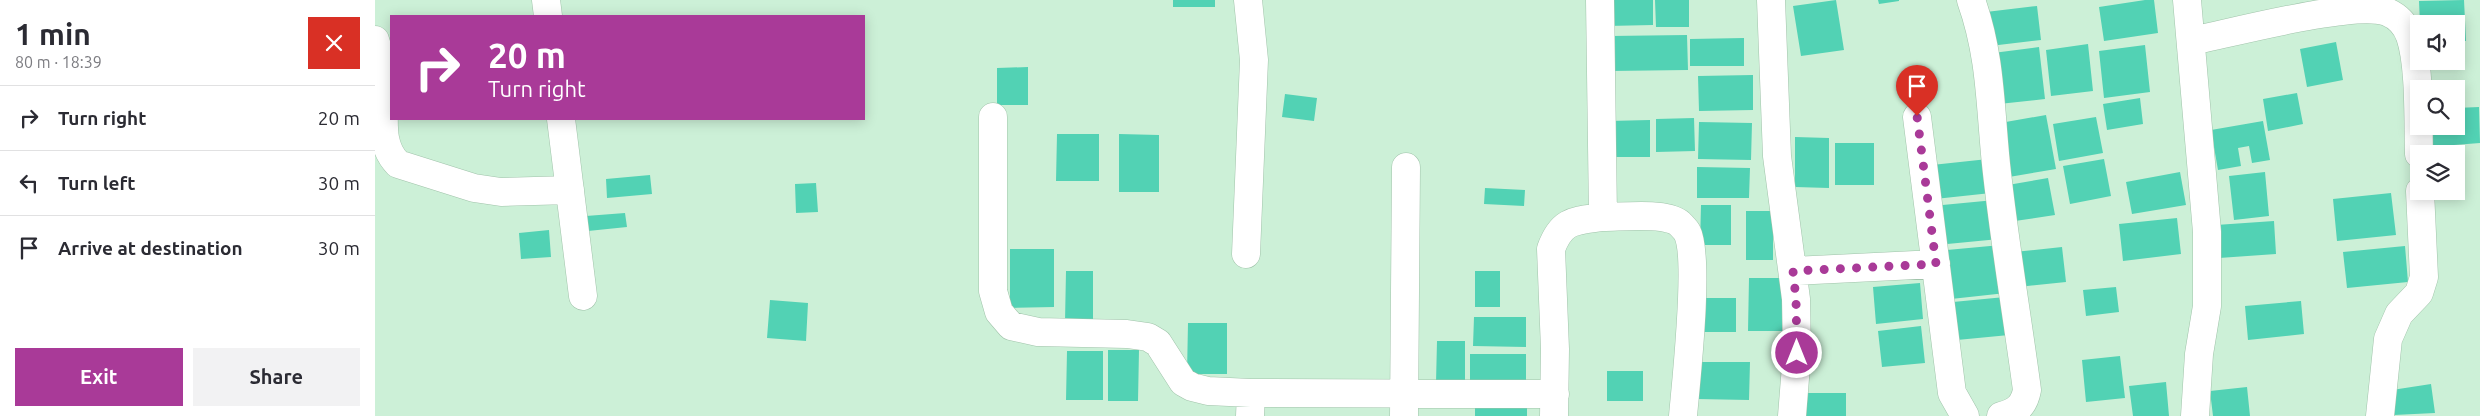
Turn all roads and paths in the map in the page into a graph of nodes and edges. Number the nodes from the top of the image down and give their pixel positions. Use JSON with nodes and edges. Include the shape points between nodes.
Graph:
{"nodes":[{"id":1,"x":546,"y":0,"type":"edge"},
{"id":2,"x":1248,"y":0,"type":"edge"},
{"id":3,"x":1600,"y":0,"type":"edge"},
{"id":4,"x":1771,"y":0,"type":"edge"},
{"id":5,"x":1971,"y":0,"type":"edge"},
{"id":6,"x":2187,"y":0,"type":"edge"},
{"id":7,"x":548,"y":15,"type":"edge"},
{"id":8,"x":375,"y":40,"type":"edge"},
{"id":9,"x":2192,"y":41,"type":"junction"},
{"id":10,"x":1917,"y":116,"type":"dead end"},
{"id":11,"x":993,"y":117,"type":"dead end"},
{"id":12,"x":561,"y":120,"type":"edge"},
{"id":13,"x":2419,"y":145,"type":"edge"},
{"id":14,"x":1406,"y":167,"type":"dead end"},
{"id":15,"x":570,"y":190,"type":"junction"},
{"id":16,"x":2420,"y":200,"type":"edge"},
{"id":17,"x":1603,"y":217,"type":"junction"},
{"id":18,"x":1246,"y":254,"type":"dead end"},
{"id":19,"x":1936,"y":264,"type":"junction"},
{"id":20,"x":1793,"y":271,"type":"junction"},
{"id":21,"x":583,"y":296,"type":"dead end"},
{"id":22,"x":1251,"y":405,"type":"edge"},
{"id":23,"x":1405,"y":405,"type":"edge"},
{"id":24,"x":1554,"y":405,"type":"edge"},
{"id":25,"x":1683,"y":416,"type":"edge"},
{"id":26,"x":1792,"y":416,"type":"edge"},
{"id":27,"x":1965,"y":416,"type":"edge"},
{"id":28,"x":2001,"y":416,"type":"edge"},
{"id":29,"x":2195,"y":416,"type":"edge"},
{"id":30,"x":2380,"y":416,"type":"edge"}],
"edges":[{"from":1,"to":7,"type":"street"},
{"from":2,"to":18,"type":"street","via":[[1254,60]]},
{"from":3,"to":17,"type":"street"},
{"from":4,"to":20,"type":"street","via":[[1777,156]]},
{"from":5,"to":28,"type":"street","via":[[1988,59],[1996,165],[2027,390],[2019,408]]},
{"from":6,"to":9,"type":"street"},
{"from":8,"to":15,"type":"street","via":[[384,86],[384,141],[389,155],[398,164],[474,188],[501,192]]},
{"from":9,"to":13,"type":"street","via":[[2334,11],[2386,11],[2399,19],[2410,36]]},
{"from":9,"to":29,"type":"street","via":[[2207,232],[2207,306],[2199,354]]},
{"from":10,"to":19,"type":"street"},
{"from":11,"to":22,"type":"street","via":[[993,291],[999,312],[1011,326],[1038,332],[1127,334],[1148,338],[1158,343],[1183,382]]},
{"from":12,"to":15,"type":"street"},
{"from":14,"to":23,"type":"street"},
{"from":15,"to":21,"type":"street"},
{"from":16,"to":30,"type":"street","via":[[2424,277],[2419,293],[2399,314],[2388,339]]},
{"from":17,"to":24,"type":"street","via":[[1570,222],[1555,236],[1551,249]]},
{"from":17,"to":25,"type":"street","via":[[1663,217],[1678,223],[1687,232],[1691,289]]},
{"from":19,"to":20,"type":"street"},
{"from":19,"to":27,"type":"street","via":[[1952,394]]},
{"from":20,"to":26,"type":"street","via":[[1797,353]]},
{"from":22,"to":23,"type":"street"},
{"from":23,"to":24,"type":"street"}]}
